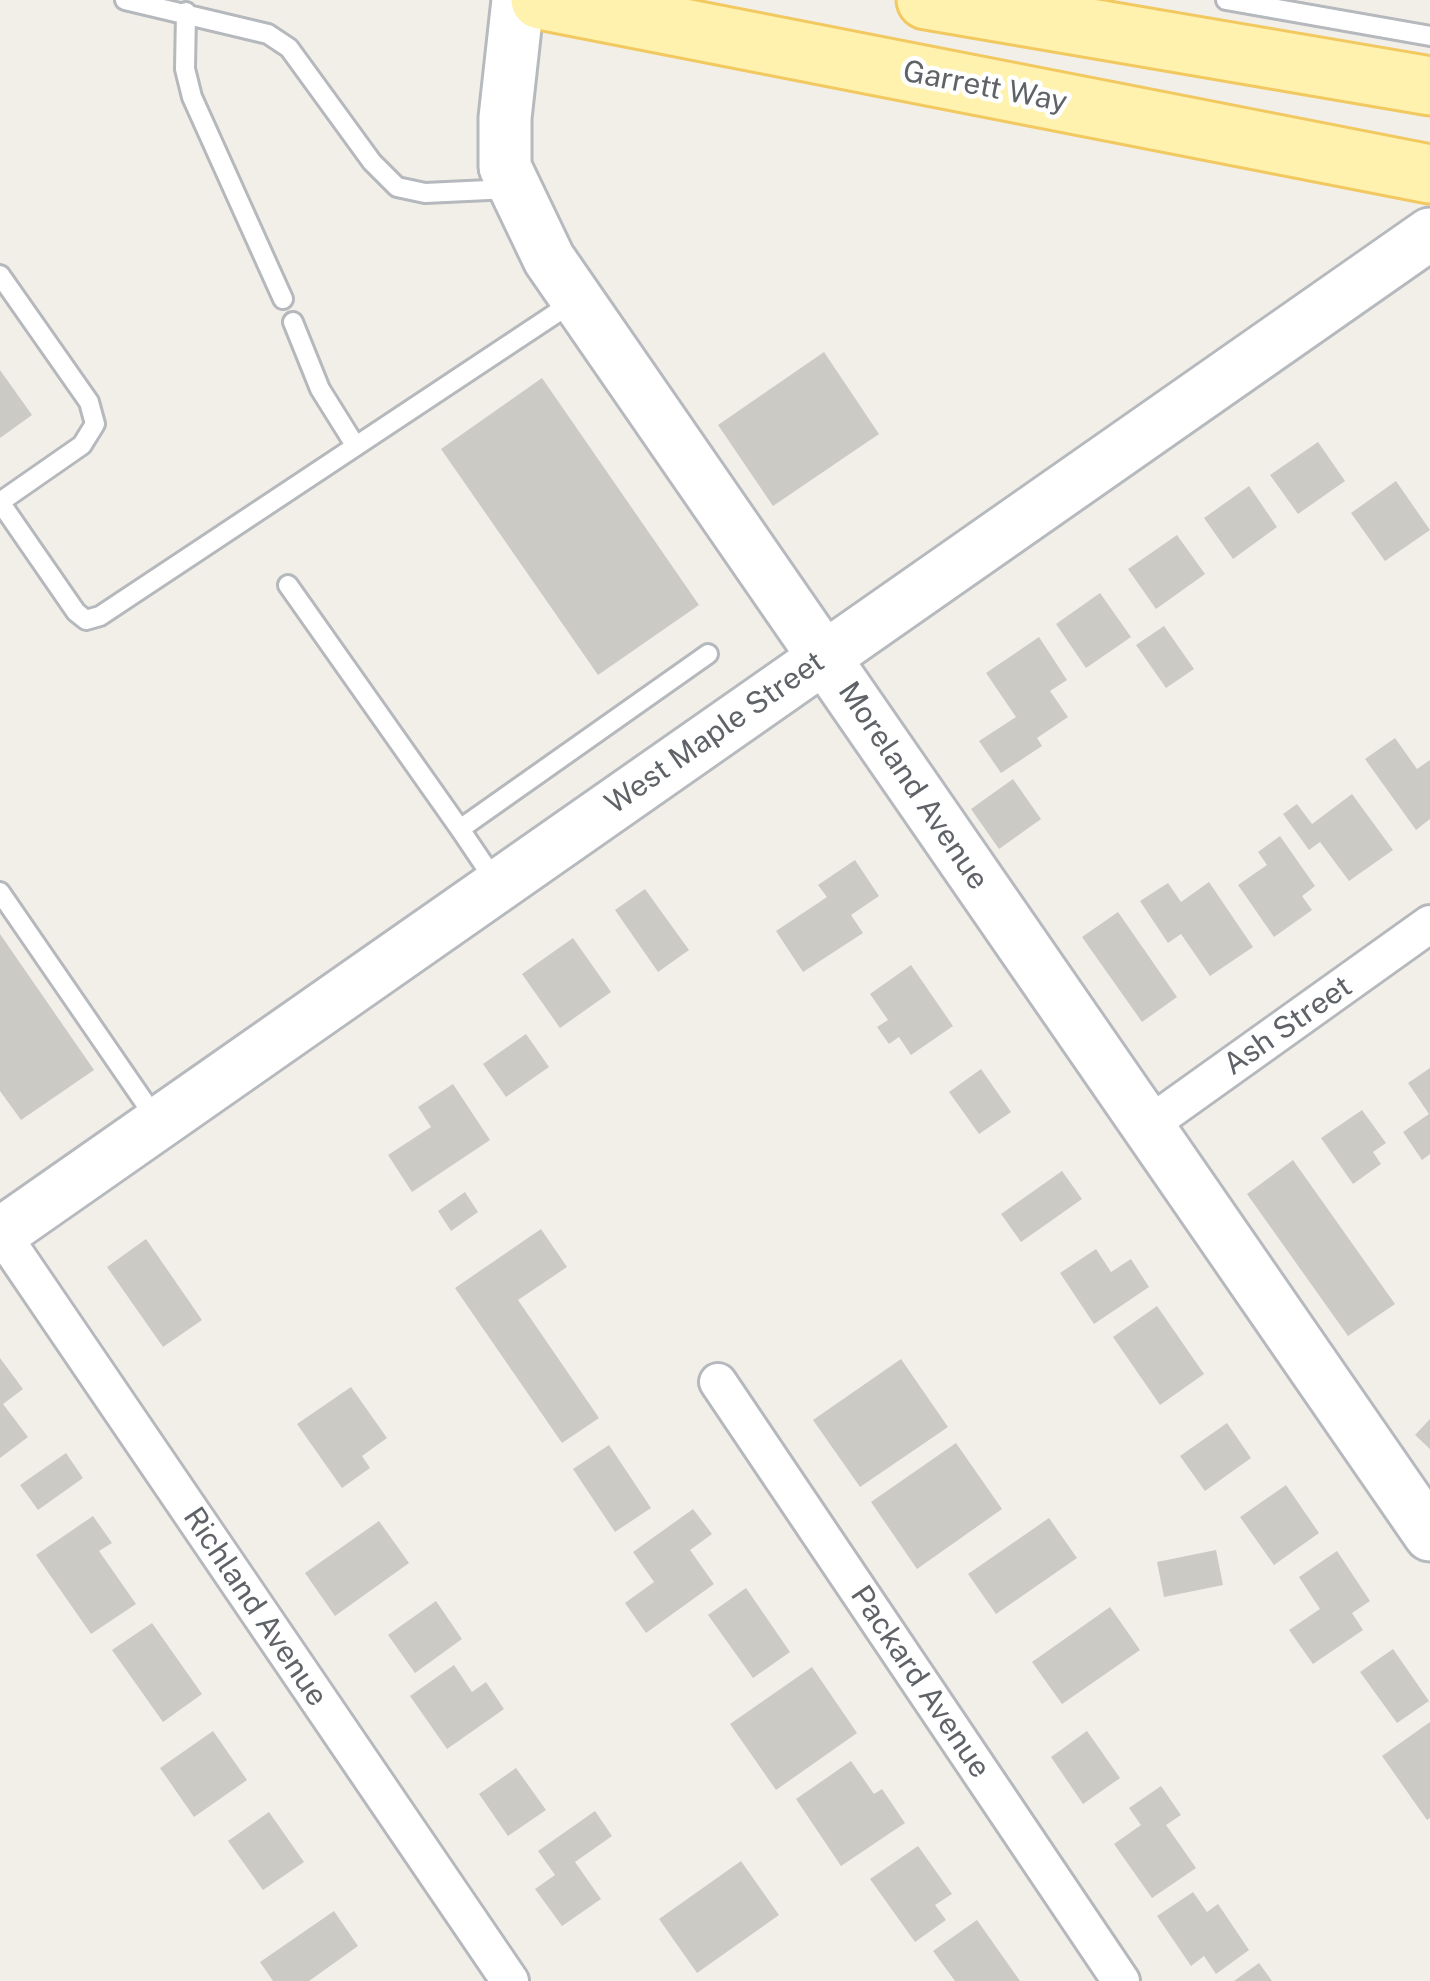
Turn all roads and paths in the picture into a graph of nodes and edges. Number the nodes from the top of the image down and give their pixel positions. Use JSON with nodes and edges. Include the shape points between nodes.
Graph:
{"nodes":[{"id":1,"x":125,"y":0,"type":"edge"},
{"id":2,"x":518,"y":0,"type":"edge"},
{"id":3,"x":540,"y":0,"type":"edge"},
{"id":4,"x":926,"y":0,"type":"edge"},
{"id":5,"x":1226,"y":0,"type":"edge"},
{"id":6,"x":186,"y":12,"type":"junction"},
{"id":7,"x":1430,"y":36,"type":"edge"},
{"id":8,"x":1430,"y":86,"type":"edge"},
{"id":9,"x":1430,"y":175,"type":"edge"},
{"id":10,"x":515,"y":188,"type":"junction"},
{"id":11,"x":1422,"y":246,"type":"edge"},
{"id":12,"x":0,"y":275,"type":"edge"},
{"id":13,"x":283,"y":298,"type":"dead end"},
{"id":14,"x":577,"y":299,"type":"junction"},
{"id":15,"x":293,"y":322,"type":"dead end"},
{"id":16,"x":355,"y":445,"type":"junction"},
{"id":17,"x":0,"y":502,"type":"edge"},
{"id":18,"x":288,"y":585,"type":"dead end"},
{"id":19,"x":708,"y":654,"type":"dead end"},
{"id":20,"x":824,"y":657,"type":"junction"},
{"id":21,"x":460,"y":829,"type":"junction"},
{"id":22,"x":498,"y":885,"type":"junction"},
{"id":23,"x":0,"y":892,"type":"edge"},
{"id":24,"x":1430,"y":924,"type":"edge"},
{"id":25,"x":158,"y":1123,"type":"junction"},
{"id":26,"x":1146,"y":1127,"type":"junction"},
{"id":27,"x":0,"y":1233,"type":"edge"},
{"id":28,"x":718,"y":1382,"type":"dead end"},
{"id":29,"x":1430,"y":1535,"type":"edge"},
{"id":30,"x":509,"y":1981,"type":"edge"},
{"id":31,"x":1121,"y":1981,"type":"edge"}],
"edges":[{"from":1,"to":6,"type":"lane"},
{"from":2,"to":10,"type":"street","name":"Moreland Avenue","via":[[505,118],[505,167]]},
{"from":3,"to":9,"type":"main road","name":"Garrett Way"},
{"from":4,"to":8,"type":"main road"},
{"from":5,"to":7,"type":"lane"},
{"from":6,"to":10,"type":"lane","via":[[268,34],[290,48],[397,187]]},
{"from":6,"to":13,"type":"lane","via":[[192,97]]},
{"from":10,"to":14,"type":"street","name":"Moreland Avenue"},
{"from":11,"to":20,"type":"street","name":"West Maple Street"},
{"from":12,"to":17,"type":"lane","via":[[89,403],[95,424],[82,445]]},
{"from":14,"to":16,"type":"lane"},
{"from":14,"to":20,"type":"street","name":"Moreland Avenue"},
{"from":15,"to":16,"type":"lane","via":[[320,389]]},
{"from":16,"to":17,"type":"lane","via":[[86,620]]},
{"from":18,"to":21,"type":"lane"},
{"from":19,"to":21,"type":"lane"},
{"from":20,"to":22,"type":"street","name":"West Maple Street"},
{"from":20,"to":26,"type":"street","name":"Moreland Avenue"},
{"from":21,"to":22,"type":"lane"},
{"from":22,"to":25,"type":"street","name":"West Maple Street"},
{"from":23,"to":25,"type":"lane"},
{"from":24,"to":26,"type":"street","name":"Ash Street"},
{"from":25,"to":27,"type":"street","name":"West Maple Street"},
{"from":26,"to":29,"type":"street","name":"Moreland Avenue"},
{"from":27,"to":30,"type":"street","name":"Richland Avenue"},
{"from":28,"to":31,"type":"street","name":"Packard Avenue"}]}
